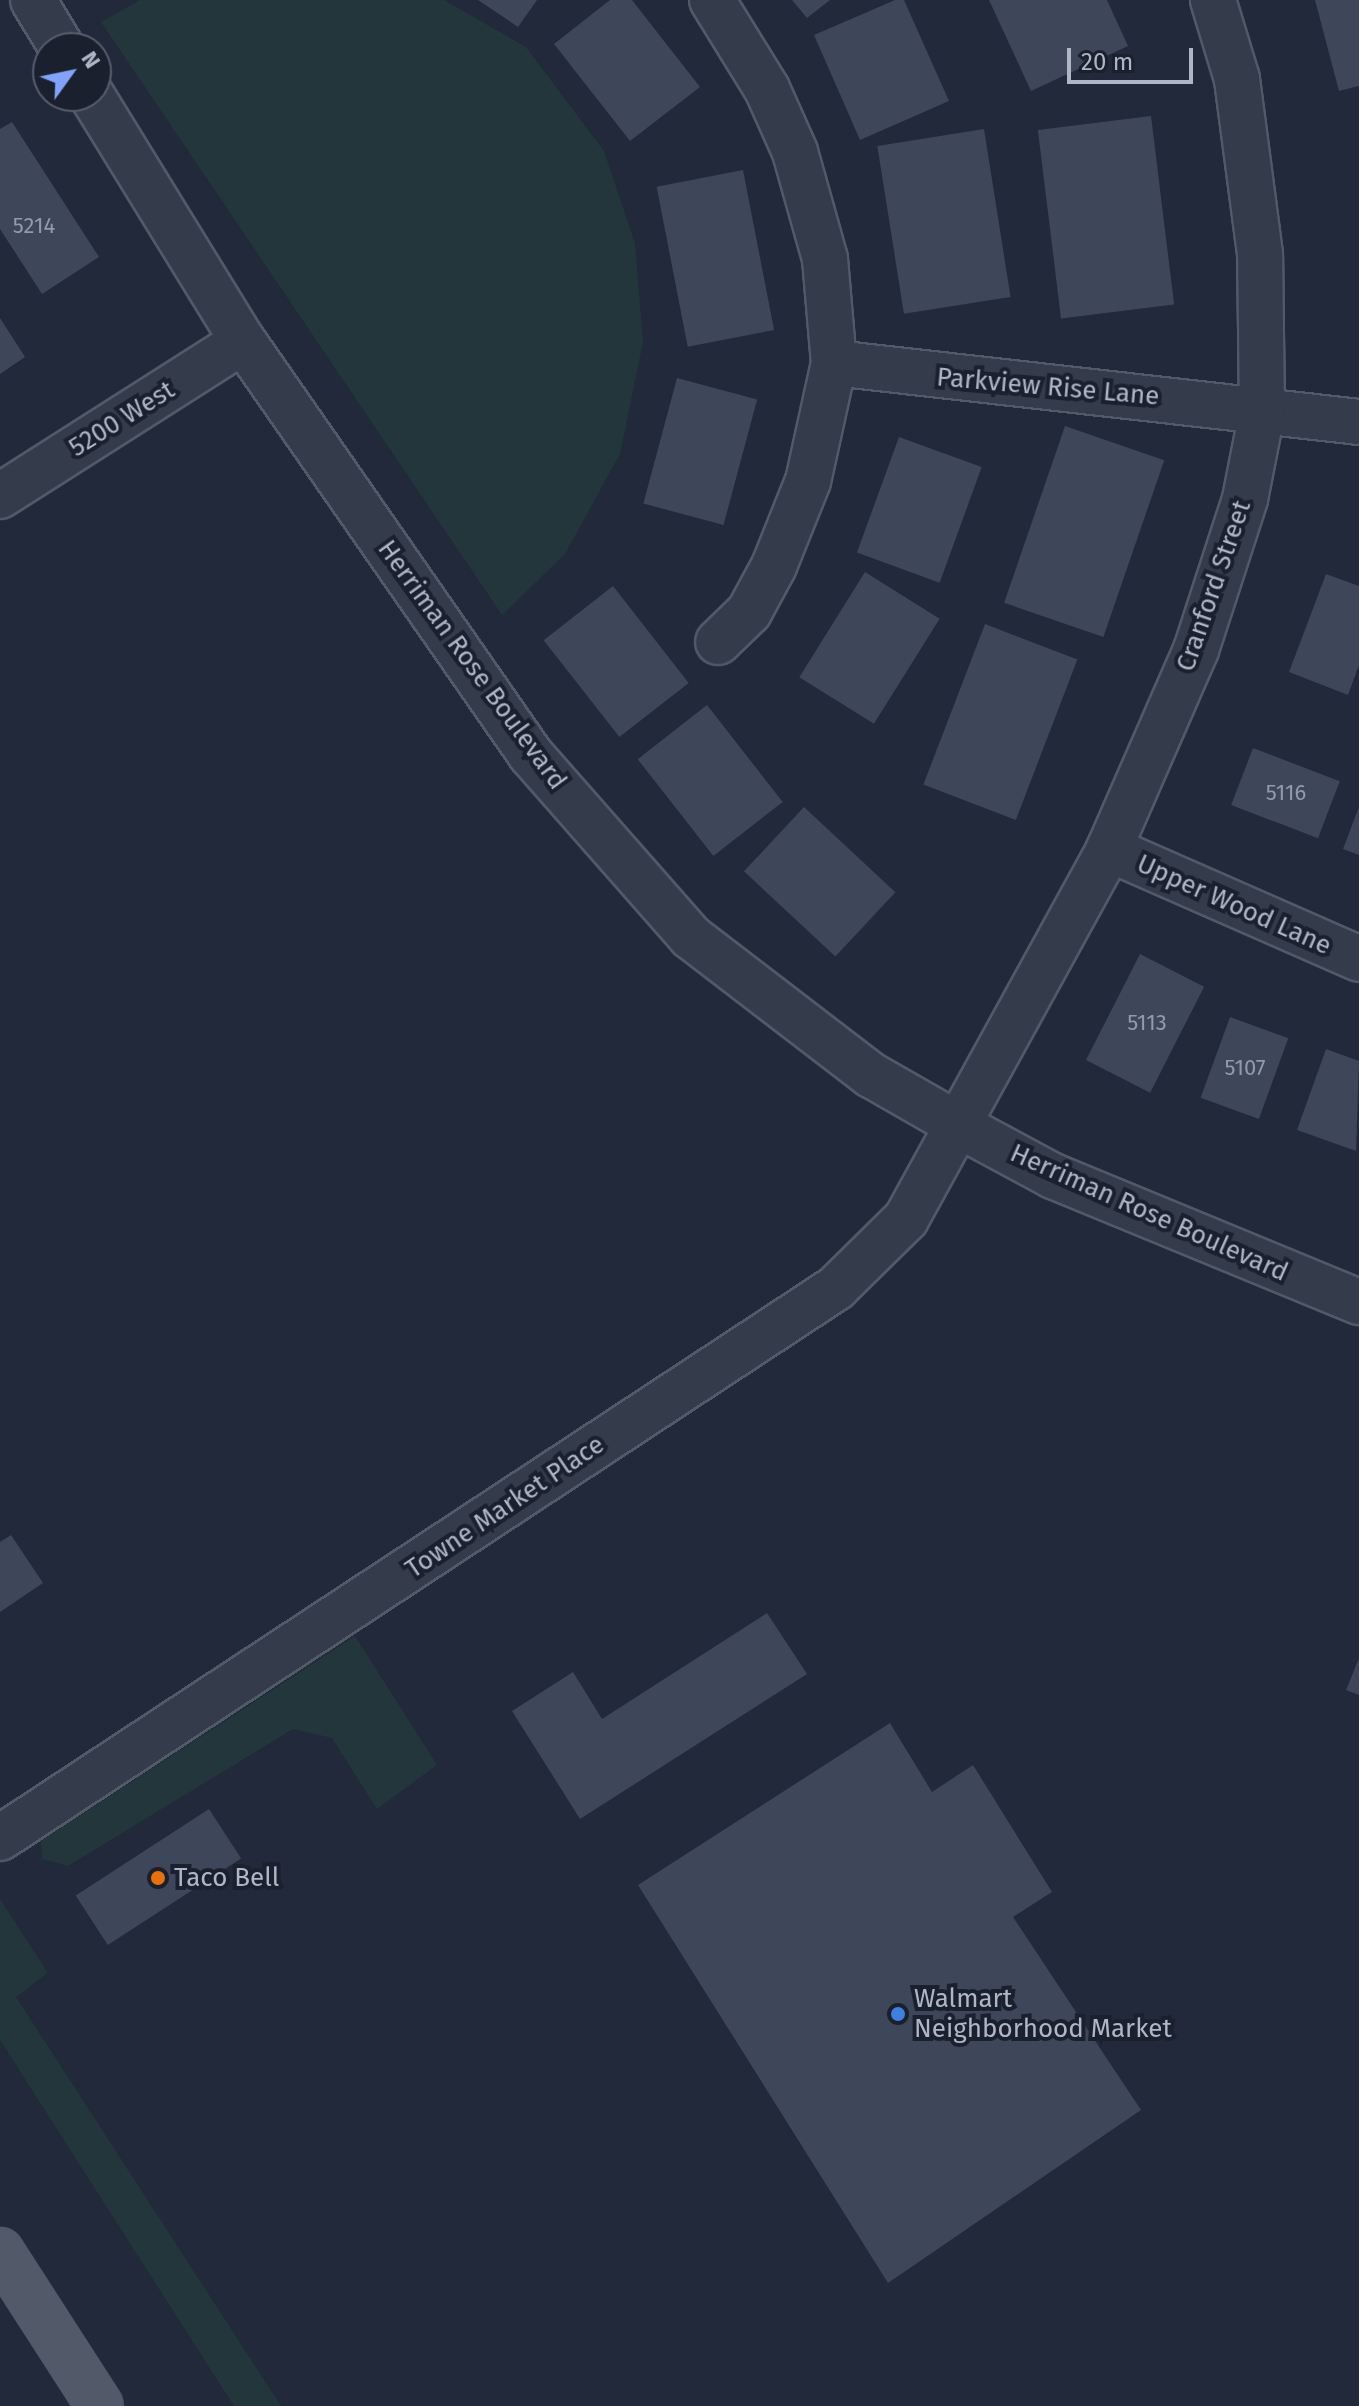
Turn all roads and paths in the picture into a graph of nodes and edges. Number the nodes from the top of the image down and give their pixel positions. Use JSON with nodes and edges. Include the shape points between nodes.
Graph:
{"nodes":[{"id":1,"x":33,"y":0,"type":"edge"},
{"id":2,"x":712,"y":0,"type":"edge"},
{"id":3,"x":1213,"y":0,"type":"edge"},
{"id":4,"x":52,"y":32,"type":"edge"},
{"id":5,"x":102,"y":112,"type":"edge"},
{"id":6,"x":243,"y":341,"type":"junction"},
{"id":7,"x":834,"y":363,"type":"junction"},
{"id":8,"x":1262,"y":412,"type":"junction"},
{"id":9,"x":1359,"y":422,"type":"edge"},
{"id":10,"x":0,"y":496,"type":"edge"},
{"id":11,"x":718,"y":642,"type":"dead end"},
{"id":12,"x":1109,"y":849,"type":"junction"},
{"id":13,"x":1359,"y":959,"type":"edge"},
{"id":14,"x":960,"y":1126,"type":"junction"},
{"id":15,"x":1359,"y":1302,"type":"edge"},
{"id":16,"x":0,"y":1838,"type":"edge"},
{"id":17,"x":0,"y":2251,"type":"edge"},
{"id":18,"x":100,"y":2406,"type":"edge"}],
"edges":[{"from":1,"to":4,"type":"street"},
{"from":2,"to":7,"type":"street","via":[[767,89],[795,152],[825,259]]},
{"from":3,"to":8,"type":"street","name":"Cranford Street","via":[[1237,79],[1260,254]]},
{"from":5,"to":6,"type":"street","name":"Herriman Rose Boulevard"},
{"from":6,"to":10,"type":"street","name":"5200 West"},
{"from":6,"to":14,"type":"street","name":"Herriman Rose Boulevard","via":[[531,755],[691,937],[871,1075]]},
{"from":7,"to":8,"type":"street","name":"Parkview Rise Lane"},
{"from":7,"to":11,"type":"street","via":[[808,481],[774,566],[749,612]]},
{"from":8,"to":9,"type":"street","name":"Parkview Rise Lane"},
{"from":8,"to":12,"type":"street","name":"Cranford Street","via":[[1245,499],[1196,650]]},
{"from":12,"to":13,"type":"street","name":"Upper Wood Lane"},
{"from":12,"to":14,"type":"street","name":"Cranford Street"},
{"from":14,"to":15,"type":"street","name":"Herriman Rose Boulevard","via":[[1053,1176]]},
{"from":14,"to":16,"type":"street","name":"Towne Market Place","via":[[906,1219],[836,1288]]},
{"from":17,"to":18,"type":"main road"}]}
